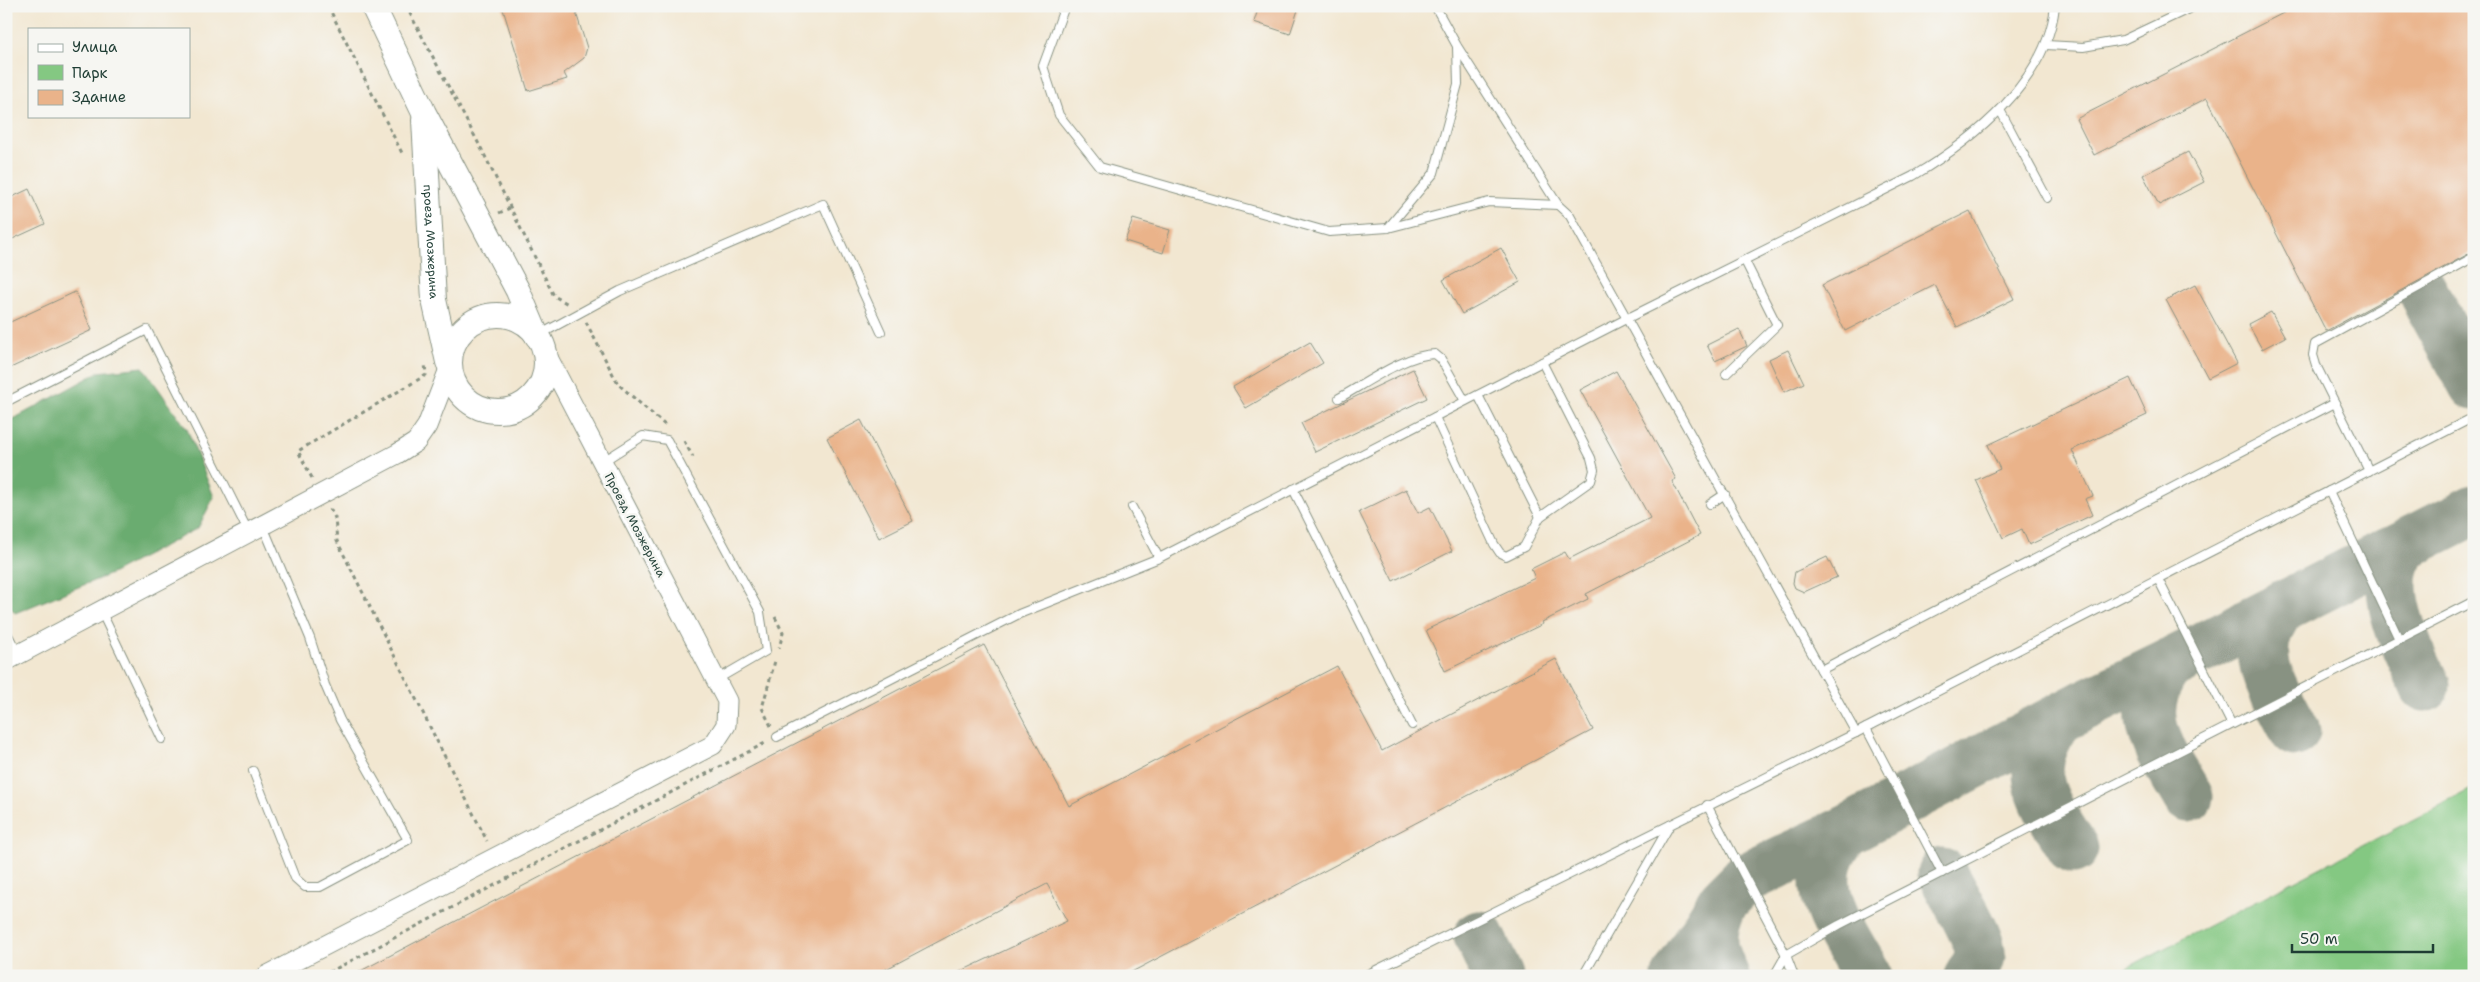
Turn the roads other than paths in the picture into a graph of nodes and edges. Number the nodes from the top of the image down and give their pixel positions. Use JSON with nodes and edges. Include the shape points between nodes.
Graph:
{"nodes":[{"id":1,"x":373,"y":6,"type":"edge"},
{"id":2,"x":1065,"y":6,"type":"edge"},
{"id":3,"x":1435,"y":6,"type":"edge"},
{"id":4,"x":2054,"y":6,"type":"edge"},
{"id":5,"x":2194,"y":6,"type":"edge"},
{"id":6,"x":2046,"y":45,"type":"junction"},
{"id":7,"x":1457,"y":46,"type":"junction"},
{"id":8,"x":2000,"y":110,"type":"junction"},
{"id":9,"x":424,"y":113,"type":"junction"},
{"id":10,"x":2047,"y":198,"type":"dead end"},
{"id":11,"x":1558,"y":205,"type":"junction"},
{"id":12,"x":1388,"y":228,"type":"junction"},
{"id":13,"x":2474,"y":257,"type":"edge"},
{"id":14,"x":1745,"y":261,"type":"junction"},
{"id":15,"x":1628,"y":318,"type":"junction"},
{"id":16,"x":881,"y":332,"type":"dead end"},
{"id":17,"x":541,"y":343,"type":"junction"},
{"id":18,"x":1542,"y":362,"type":"junction"},
{"id":19,"x":449,"y":370,"type":"junction"},
{"id":20,"x":1726,"y":374,"type":"dead end"},
{"id":21,"x":1478,"y":395,"type":"junction"},
{"id":22,"x":1340,"y":398,"type":"dead end"},
{"id":23,"x":6,"y":402,"type":"edge"},
{"id":24,"x":1465,"y":402,"type":"junction"},
{"id":25,"x":2336,"y":404,"type":"junction"},
{"id":26,"x":1435,"y":417,"type":"junction"},
{"id":27,"x":2474,"y":417,"type":"edge"},
{"id":28,"x":602,"y":462,"type":"junction"},
{"id":29,"x":2369,"y":471,"type":"junction"},
{"id":30,"x":1293,"y":490,"type":"junction"},
{"id":31,"x":2328,"y":491,"type":"junction"},
{"id":32,"x":1725,"y":494,"type":"junction"},
{"id":33,"x":1710,"y":504,"type":"dead end"},
{"id":34,"x":1132,"y":507,"type":"dead end"},
{"id":35,"x":1540,"y":517,"type":"junction"},
{"id":36,"x":256,"y":529,"type":"junction"},
{"id":37,"x":1159,"y":558,"type":"junction"},
{"id":38,"x":2158,"y":578,"type":"junction"},
{"id":39,"x":2474,"y":601,"type":"edge"},
{"id":40,"x":100,"y":610,"type":"junction"},
{"id":41,"x":6,"y":631,"type":"edge"},
{"id":42,"x":2398,"y":637,"type":"junction"},
{"id":43,"x":12,"y":658,"type":"edge"},
{"id":44,"x":1821,"y":670,"type":"junction"},
{"id":45,"x":716,"y":680,"type":"junction"},
{"id":46,"x":2231,"y":722,"type":"junction"},
{"id":47,"x":1412,"y":725,"type":"dead end"},
{"id":48,"x":1866,"y":728,"type":"junction"},
{"id":49,"x":1856,"y":733,"type":"junction"},
{"id":50,"x":777,"y":737,"type":"road end"},
{"id":51,"x":162,"y":739,"type":"dead end"},
{"id":52,"x":253,"y":771,"type":"dead end"},
{"id":53,"x":1707,"y":805,"type":"junction"},
{"id":54,"x":1670,"y":826,"type":"junction"},
{"id":55,"x":1942,"y":873,"type":"junction"},
{"id":56,"x":1786,"y":955,"type":"junction"},
{"id":57,"x":266,"y":976,"type":"edge"},
{"id":58,"x":1364,"y":976,"type":"edge"},
{"id":59,"x":1583,"y":976,"type":"edge"},
{"id":60,"x":1774,"y":976,"type":"edge"},
{"id":61,"x":1794,"y":976,"type":"edge"}],
"edges":[{"from":1,"to":9,"type":"main road","name":"проезд Мозжерина"},
{"from":2,"to":12,"type":"lane","via":[[1043,66],[1059,115],[1100,167],[1329,232]]},
{"from":3,"to":7,"type":"lane"},
{"from":4,"to":6,"type":"lane"},
{"from":5,"to":6,"type":"lane","via":[[2123,40],[2083,47]]},
{"from":6,"to":8,"type":"lane"},
{"from":7,"to":11,"type":"lane"},
{"from":7,"to":12,"type":"lane","via":[[1458,84],[1434,172]]},
{"from":8,"to":10,"type":"lane"},
{"from":8,"to":14,"type":"lane","via":[[1957,148],[1913,176]]},
{"from":9,"to":17,"type":"main road","name":"проезд Мозжерина","via":[[518,291]]},
{"from":9,"to":19,"type":"main road","name":"проезд Мозжерина","via":[[434,300]]},
{"from":11,"to":12,"type":"lane","via":[[1489,202]]},
{"from":11,"to":15,"type":"lane","via":[[1570,216]]},
{"from":13,"to":25,"type":"lane","via":[[2315,344],[2313,355],[2316,365]]},
{"from":14,"to":15,"type":"lane"},
{"from":14,"to":20,"type":"lane","via":[[1777,325]]},
{"from":15,"to":18,"type":"lane"},
{"from":15,"to":32,"type":"lane"},
{"from":16,"to":17,"type":"lane","via":[[822,204],[620,290],[582,312]]},
{"from":17,"to":19,"type":"main road","name":"Проезд Мозжерина","via":[[526,324],[512,317],[480,318],[466,326],[456,338],[450,353]]},
{"from":17,"to":19,"type":"main road","via":[[546,366],[538,388],[522,405],[507,411],[491,411],[470,402],[454,385]]},
{"from":17,"to":28,"type":"street","name":"Проезд Мозжерина"},
{"from":18,"to":21,"type":"lane"},
{"from":18,"to":35,"type":"lane","via":[[1591,458],[1594,470],[1591,481]]},
{"from":19,"to":36,"type":"street","via":[[427,426],[416,442]]},
{"from":21,"to":24,"type":"lane"},
{"from":21,"to":35,"type":"lane"},
{"from":22,"to":24,"type":"lane","via":[[1411,359],[1435,354]]},
{"from":23,"to":36,"type":"lane","via":[[147,330]]},
{"from":24,"to":26,"type":"lane"},
{"from":25,"to":29,"type":"lane"},
{"from":25,"to":44,"type":"lane"},
{"from":26,"to":30,"type":"lane"},
{"from":26,"to":35,"type":"lane","via":[[1500,553],[1506,556],[1524,547]]},
{"from":27,"to":29,"type":"lane"},
{"from":28,"to":45,"type":"street","name":"Проезд Мозжерина"},
{"from":28,"to":45,"type":"lane","via":[[643,436],[667,440],[760,612],[766,651]]},
{"from":29,"to":31,"type":"lane"},
{"from":30,"to":37,"type":"lane"},
{"from":30,"to":47,"type":"lane"},
{"from":31,"to":38,"type":"lane"},
{"from":31,"to":42,"type":"lane"},
{"from":32,"to":33,"type":"lane"},
{"from":32,"to":44,"type":"lane"},
{"from":34,"to":37,"type":"lane"},
{"from":36,"to":40,"type":"street"},
{"from":36,"to":52,"type":"lane","via":[[310,638],[340,720],[408,840],[320,887],[305,887],[295,878]]},
{"from":37,"to":50,"type":"lane","via":[[1018,614]]},
{"from":38,"to":46,"type":"lane"},
{"from":38,"to":48,"type":"lane"},
{"from":39,"to":42,"type":"lane"},
{"from":40,"to":43,"type":"street"},
{"from":40,"to":51,"type":"lane"},
{"from":41,"to":43,"type":"lane"},
{"from":42,"to":46,"type":"lane"},
{"from":44,"to":49,"type":"lane"},
{"from":45,"to":57,"type":"street","name":"Проезд Мозжерина","via":[[727,701],[726,725],[713,745]]},
{"from":46,"to":55,"type":"lane"},
{"from":48,"to":49,"type":"lane"},
{"from":48,"to":55,"type":"lane"},
{"from":49,"to":53,"type":"lane"},
{"from":53,"to":54,"type":"lane"},
{"from":53,"to":56,"type":"lane"},
{"from":54,"to":58,"type":"lane"},
{"from":54,"to":59,"type":"lane"},
{"from":55,"to":56,"type":"lane"},
{"from":56,"to":60,"type":"lane"},
{"from":56,"to":61,"type":"lane"}]}
